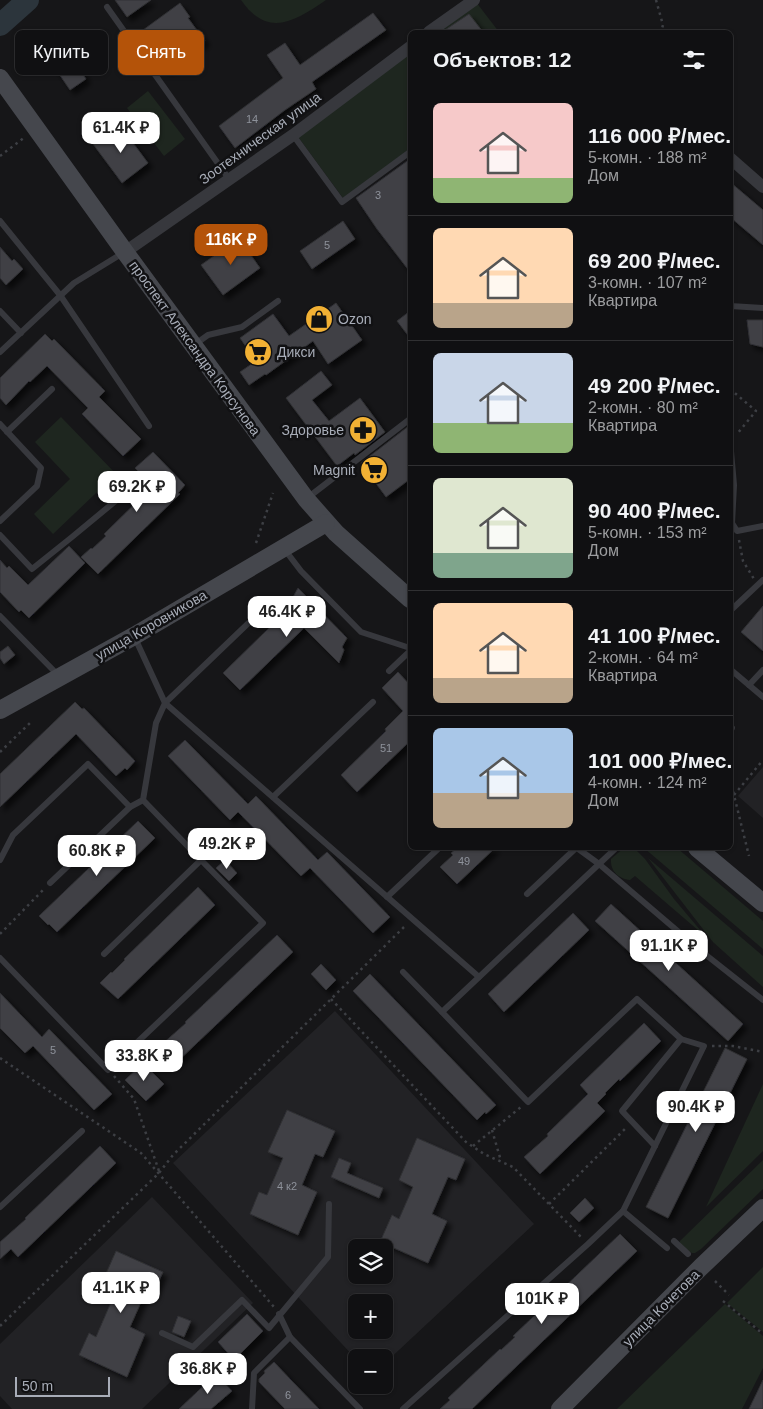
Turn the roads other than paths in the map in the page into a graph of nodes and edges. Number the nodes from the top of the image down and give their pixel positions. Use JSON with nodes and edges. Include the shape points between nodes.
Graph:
{"nodes":[{"id":1,"x":472,"y":1,"type":"edge"},
{"id":2,"x":107,"y":7,"type":"dead end"},
{"id":3,"x":432,"y":30,"type":"edge"},
{"id":4,"x":408,"y":48,"type":"edge"},
{"id":5,"x":0,"y":78,"type":"edge"},
{"id":6,"x":292,"y":135,"type":"junction"},
{"id":7,"x":408,"y":153,"type":"edge"},
{"id":8,"x":733,"y":161,"type":"edge"},
{"id":9,"x":228,"y":179,"type":"junction"},
{"id":10,"x":763,"y":187,"type":"edge"},
{"id":11,"x":0,"y":221,"type":"edge"},
{"id":12,"x":125,"y":252,"type":"junction"},
{"id":13,"x":60,"y":295,"type":"junction"},
{"id":14,"x":278,"y":301,"type":"dead end"},
{"id":15,"x":733,"y":306,"type":"edge"},
{"id":16,"x":763,"y":308,"type":"edge"},
{"id":17,"x":0,"y":311,"type":"edge"},
{"id":18,"x":21,"y":333,"type":"junction"},
{"id":19,"x":193,"y":346,"type":"junction"},
{"id":20,"x":0,"y":352,"type":"edge"},
{"id":21,"x":52,"y":390,"type":"dead end"},
{"id":22,"x":408,"y":421,"type":"edge"},
{"id":23,"x":0,"y":424,"type":"edge"},
{"id":24,"x":149,"y":426,"type":"dead end"},
{"id":25,"x":7,"y":432,"type":"junction"},
{"id":26,"x":733,"y":475,"type":"edge"},
{"id":27,"x":124,"y":494,"type":"dead end"},
{"id":28,"x":306,"y":500,"type":"junction"},
{"id":29,"x":733,"y":504,"type":"edge"},
{"id":30,"x":0,"y":521,"type":"edge"},
{"id":31,"x":326,"y":523,"type":"junction"},
{"id":32,"x":733,"y":525,"type":"edge"},
{"id":33,"x":763,"y":526,"type":"edge"},
{"id":34,"x":0,"y":535,"type":"edge"},
{"id":35,"x":283,"y":549,"type":"junction"},
{"id":36,"x":763,"y":580,"type":"edge"},
{"id":37,"x":408,"y":597,"type":"edge"},
{"id":38,"x":733,"y":608,"type":"edge"},
{"id":39,"x":258,"y":614,"type":"dead end"},
{"id":40,"x":0,"y":616,"type":"edge"},
{"id":41,"x":134,"y":636,"type":"junction"},
{"id":42,"x":408,"y":648,"type":"edge"},
{"id":43,"x":408,"y":651,"type":"edge"},
{"id":44,"x":763,"y":670,"type":"edge"},
{"id":45,"x":389,"y":671,"type":"dead end"},
{"id":46,"x":733,"y":672,"type":"edge"},
{"id":47,"x":59,"y":677,"type":"junction"},
{"id":48,"x":749,"y":686,"type":"junction"},
{"id":49,"x":763,"y":697,"type":"edge"},
{"id":50,"x":373,"y":702,"type":"dead end"},
{"id":51,"x":165,"y":703,"type":"junction"},
{"id":52,"x":0,"y":710,"type":"edge"},
{"id":53,"x":273,"y":797,"type":"junction"},
{"id":54,"x":144,"y":800,"type":"junction"},
{"id":55,"x":130,"y":807,"type":"junction"},
{"id":56,"x":437,"y":850,"type":"edge"},
{"id":57,"x":575,"y":850,"type":"edge"},
{"id":58,"x":580,"y":850,"type":"edge"},
{"id":59,"x":614,"y":850,"type":"edge"},
{"id":60,"x":699,"y":850,"type":"edge"},
{"id":61,"x":0,"y":860,"type":"edge"},
{"id":62,"x":201,"y":860,"type":"junction"},
{"id":63,"x":599,"y":864,"type":"junction"},
{"id":64,"x":50,"y":883,"type":"road end"},
{"id":65,"x":527,"y":894,"type":"dead end"},
{"id":66,"x":387,"y":896,"type":"junction"},
{"id":67,"x":763,"y":903,"type":"edge"},
{"id":68,"x":104,"y":954,"type":"dead end"},
{"id":69,"x":0,"y":958,"type":"edge"},
{"id":70,"x":403,"y":972,"type":"dead end"},
{"id":71,"x":478,"y":977,"type":"junction"},
{"id":72,"x":763,"y":1000,"type":"edge"},
{"id":73,"x":442,"y":1012,"type":"junction"},
{"id":74,"x":681,"y":1039,"type":"junction"},
{"id":75,"x":82,"y":1132,"type":"dead end"},
{"id":76,"x":655,"y":1146,"type":"junction"},
{"id":77,"x":329,"y":1204,"type":"dead end"},
{"id":78,"x":0,"y":1207,"type":"edge"},
{"id":79,"x":763,"y":1208,"type":"edge"},
{"id":80,"x":623,"y":1212,"type":"junction"},
{"id":81,"x":674,"y":1241,"type":"dead end"},
{"id":82,"x":667,"y":1248,"type":"dead end"},
{"id":83,"x":688,"y":1254,"type":"dead end"},
{"id":84,"x":279,"y":1314,"type":"junction"},
{"id":85,"x":162,"y":1333,"type":"dead end"},
{"id":86,"x":290,"y":1337,"type":"junction"},
{"id":87,"x":252,"y":1409,"type":"edge"},
{"id":88,"x":360,"y":1409,"type":"edge"},
{"id":89,"x":402,"y":1409,"type":"edge"},
{"id":90,"x":560,"y":1409,"type":"edge"}],
"edges":[{"from":1,"to":3,"type":"street"},
{"from":2,"to":9,"type":"lane"},
{"from":4,"to":6,"type":"street","name":"Зоотехническая улица"},
{"from":5,"to":12,"type":"street","name":"проспект Александра Корсунова"},
{"from":6,"to":7,"type":"lane","via":[[342,202]]},
{"from":6,"to":9,"type":"street","name":"Зоотехническая улица"},
{"from":8,"to":10,"type":"street"},
{"from":9,"to":12,"type":"street","name":"Зоотехническая улица"},
{"from":11,"to":13,"type":"lane"},
{"from":12,"to":13,"type":"lane"},
{"from":12,"to":19,"type":"street","name":"проспект Александра Корсунова"},
{"from":13,"to":18,"type":"lane"},
{"from":13,"to":24,"type":"lane"},
{"from":14,"to":19,"type":"lane","via":[[242,327],[208,335]]},
{"from":15,"to":16,"type":"lane"},
{"from":17,"to":18,"type":"lane"},
{"from":18,"to":20,"type":"lane"},
{"from":19,"to":28,"type":"street","name":"проспект Александра Корсунова"},
{"from":21,"to":25,"type":"lane"},
{"from":22,"to":28,"type":"lane"},
{"from":23,"to":25,"type":"lane"},
{"from":25,"to":30,"type":"lane","via":[[41,468],[37,486]]},
{"from":26,"to":29,"type":"lane"},
{"from":27,"to":34,"type":"lane","via":[[32,569]]},
{"from":28,"to":31,"type":"street","name":"проспект Александра Корсунова"},
{"from":31,"to":35,"type":"street","name":"улица Коровникова"},
{"from":31,"to":37,"type":"street","name":"проспект Александра Корсунова"},
{"from":32,"to":33,"type":"lane","via":[[737,531]]},
{"from":35,"to":41,"type":"street","name":"улица Коровникова"},
{"from":35,"to":42,"type":"lane","via":[[361,632]]},
{"from":36,"to":38,"type":"lane"},
{"from":39,"to":51,"type":"lane"},
{"from":40,"to":47,"type":"lane"},
{"from":41,"to":47,"type":"street","name":"улица Коровникова"},
{"from":41,"to":51,"type":"lane"},
{"from":43,"to":45,"type":"lane"},
{"from":44,"to":48,"type":"lane"},
{"from":46,"to":48,"type":"lane"},
{"from":47,"to":52,"type":"street","name":"улица Коровникова"},
{"from":48,"to":49,"type":"lane"},
{"from":50,"to":53,"type":"lane"},
{"from":51,"to":53,"type":"lane"},
{"from":51,"to":54,"type":"lane","via":[[156,723]]},
{"from":53,"to":66,"type":"lane"},
{"from":54,"to":55,"type":"lane"},
{"from":54,"to":62,"type":"lane"},
{"from":55,"to":61,"type":"lane","via":[[88,764],[14,835]]},
{"from":55,"to":64,"type":"lane"},
{"from":56,"to":66,"type":"lane"},
{"from":57,"to":65,"type":"lane"},
{"from":58,"to":63,"type":"lane"},
{"from":59,"to":63,"type":"lane"},
{"from":60,"to":67,"type":"street"},
{"from":62,"to":68,"type":"lane"},
{"from":62,"to":69,"type":"lane","via":[[263,923],[108,1070]]},
{"from":63,"to":71,"type":"lane"},
{"from":63,"to":72,"type":"lane"},
{"from":66,"to":71,"type":"lane"},
{"from":70,"to":73,"type":"lane"},
{"from":71,"to":73,"type":"lane"},
{"from":73,"to":74,"type":"lane","via":[[528,1102],[636,999]]},
{"from":74,"to":76,"type":"lane","via":[[704,1046]]},
{"from":74,"to":76,"type":"lane","via":[[622,1111]]},
{"from":75,"to":78,"type":"lane"},
{"from":76,"to":80,"type":"lane"},
{"from":77,"to":84,"type":"lane","via":[[328,1257]]},
{"from":79,"to":90,"type":"street","name":"улица Кочетова"},
{"from":80,"to":82,"type":"lane"},
{"from":80,"to":89,"type":"lane"},
{"from":81,"to":83,"type":"lane"},
{"from":84,"to":85,"type":"lane","via":[[269,1328],[242,1300],[193,1347]]},
{"from":84,"to":86,"type":"lane"},
{"from":86,"to":87,"type":"lane","via":[[254,1373]]},
{"from":86,"to":88,"type":"lane"}]}
